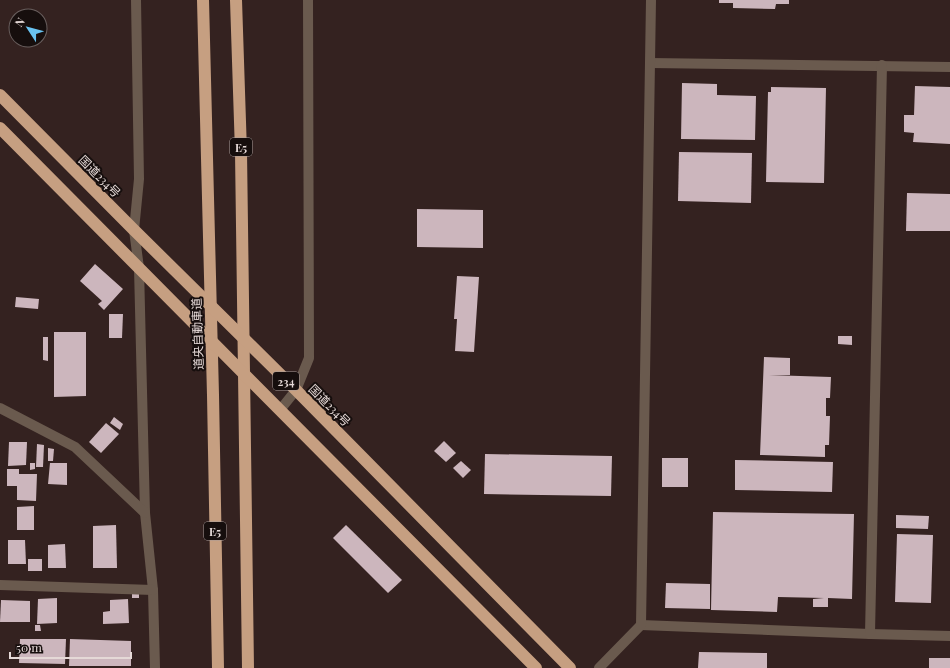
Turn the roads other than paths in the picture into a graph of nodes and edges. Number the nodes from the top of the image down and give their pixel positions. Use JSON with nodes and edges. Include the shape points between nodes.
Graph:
{"nodes":[{"id":1,"x":136,"y":0,"type":"edge"},
{"id":2,"x":203,"y":0,"type":"edge"},
{"id":3,"x":236,"y":0,"type":"edge"},
{"id":4,"x":243,"y":0,"type":"edge"},
{"id":5,"x":308,"y":0,"type":"edge"},
{"id":6,"x":651,"y":0,"type":"edge"},
{"id":7,"x":650,"y":63,"type":"junction"},
{"id":8,"x":882,"y":65,"type":"junction"},
{"id":9,"x":950,"y":67,"type":"edge"},
{"id":10,"x":0,"y":95,"type":"edge"},
{"id":11,"x":0,"y":128,"type":"edge"},
{"id":12,"x":241,"y":152,"type":"junction"},
{"id":13,"x":134,"y":230,"type":"junction"},
{"id":14,"x":139,"y":268,"type":"junction"},
{"id":15,"x":296,"y":390,"type":"junction"},
{"id":16,"x":0,"y":408,"type":"edge"},
{"id":17,"x":280,"y":410,"type":"junction"},
{"id":18,"x":145,"y":513,"type":"junction"},
{"id":19,"x":0,"y":585,"type":"edge"},
{"id":20,"x":153,"y":590,"type":"junction"},
{"id":21,"x":641,"y":625,"type":"junction"},
{"id":22,"x":870,"y":634,"type":"junction"},
{"id":23,"x":950,"y":636,"type":"edge"},
{"id":24,"x":155,"y":668,"type":"edge"},
{"id":25,"x":218,"y":668,"type":"edge"},
{"id":26,"x":248,"y":668,"type":"edge"},
{"id":27,"x":536,"y":668,"type":"edge"},
{"id":28,"x":570,"y":668,"type":"edge"},
{"id":29,"x":599,"y":668,"type":"edge"}],
"edges":[{"from":1,"to":13,"type":"street","via":[[140,179]]},
{"from":2,"to":25,"type":"highway","name":"道央自動車道","number":"E5"},
{"from":3,"to":12,"type":"highway","number":"E5"},
{"from":4,"to":12,"type":"highway"},
{"from":5,"to":15,"type":"street","via":[[309,358]]},
{"from":6,"to":7,"type":"street"},
{"from":7,"to":8,"type":"street"},
{"from":7,"to":21,"type":"street"},
{"from":8,"to":9,"type":"street"},
{"from":8,"to":22,"type":"street"},
{"from":10,"to":13,"type":"highway","name":"国道234号","number":"234"},
{"from":11,"to":14,"type":"highway","number":"234"},
{"from":12,"to":26,"type":"highway","number":"E5"},
{"from":13,"to":14,"type":"street"},
{"from":13,"to":15,"type":"highway","name":"国道234号","number":"234"},
{"from":14,"to":17,"type":"highway","number":"234"},
{"from":14,"to":18,"type":"street"},
{"from":15,"to":17,"type":"street"},
{"from":15,"to":28,"type":"highway","name":"国道234号","number":"234"},
{"from":16,"to":18,"type":"street","via":[[75,447]]},
{"from":17,"to":27,"type":"highway","number":"234"},
{"from":18,"to":20,"type":"street"},
{"from":19,"to":20,"type":"street"},
{"from":20,"to":24,"type":"street"},
{"from":21,"to":22,"type":"street"},
{"from":21,"to":29,"type":"street"},
{"from":22,"to":23,"type":"street"}]}
